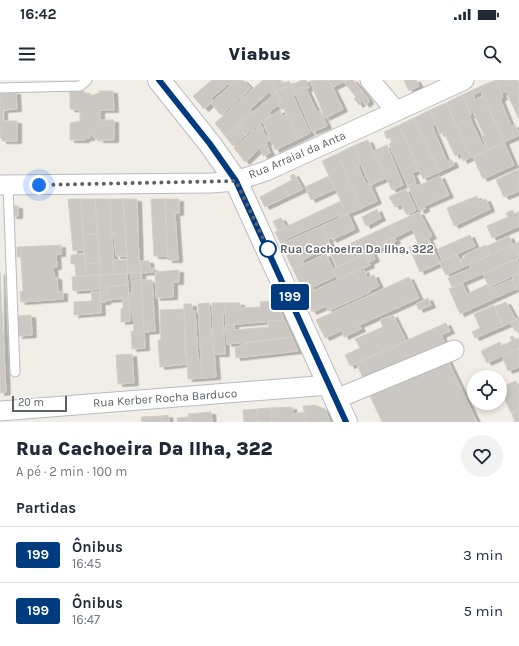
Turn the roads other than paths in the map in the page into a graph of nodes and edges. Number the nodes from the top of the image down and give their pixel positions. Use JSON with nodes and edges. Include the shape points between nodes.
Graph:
{"nodes":[{"id":1,"x":87,"y":80,"type":"edge"},
{"id":2,"x":159,"y":80,"type":"edge"},
{"id":3,"x":370,"y":80,"type":"edge"},
{"id":4,"x":464,"y":80,"type":"edge"},
{"id":5,"x":0,"y":88,"type":"edge"},
{"id":6,"x":396,"y":111,"type":"junction"},
{"id":7,"x":236,"y":181,"type":"junction"},
{"id":8,"x":4,"y":185,"type":"edge"},
{"id":9,"x":454,"y":350,"type":"dead end"},
{"id":10,"x":15,"y":372,"type":"dead end"},
{"id":11,"x":332,"y":392,"type":"junction"},
{"id":12,"x":0,"y":410,"type":"edge"},
{"id":13,"x":346,"y":422,"type":"edge"}],
"edges":[{"from":1,"to":5,"type":"lane","via":[[80,86]]},
{"from":2,"to":7,"type":"street"},
{"from":3,"to":6,"type":"street"},
{"from":4,"to":6,"type":"street","name":"Rua Arraial da Anta"},
{"from":6,"to":7,"type":"street","name":"Rua Arraial da Anta","via":[[266,171]]},
{"from":7,"to":8,"type":"street","name":"Rua Arraial da Anta"},
{"from":7,"to":11,"type":"street"},
{"from":8,"to":10,"type":"lane"},
{"from":9,"to":11,"type":"street","name":"Rua Kerber Rocha Barduco"},
{"from":11,"to":12,"type":"street","name":"Rua Kerber Rocha Barduco"},
{"from":11,"to":13,"type":"street"}]}
